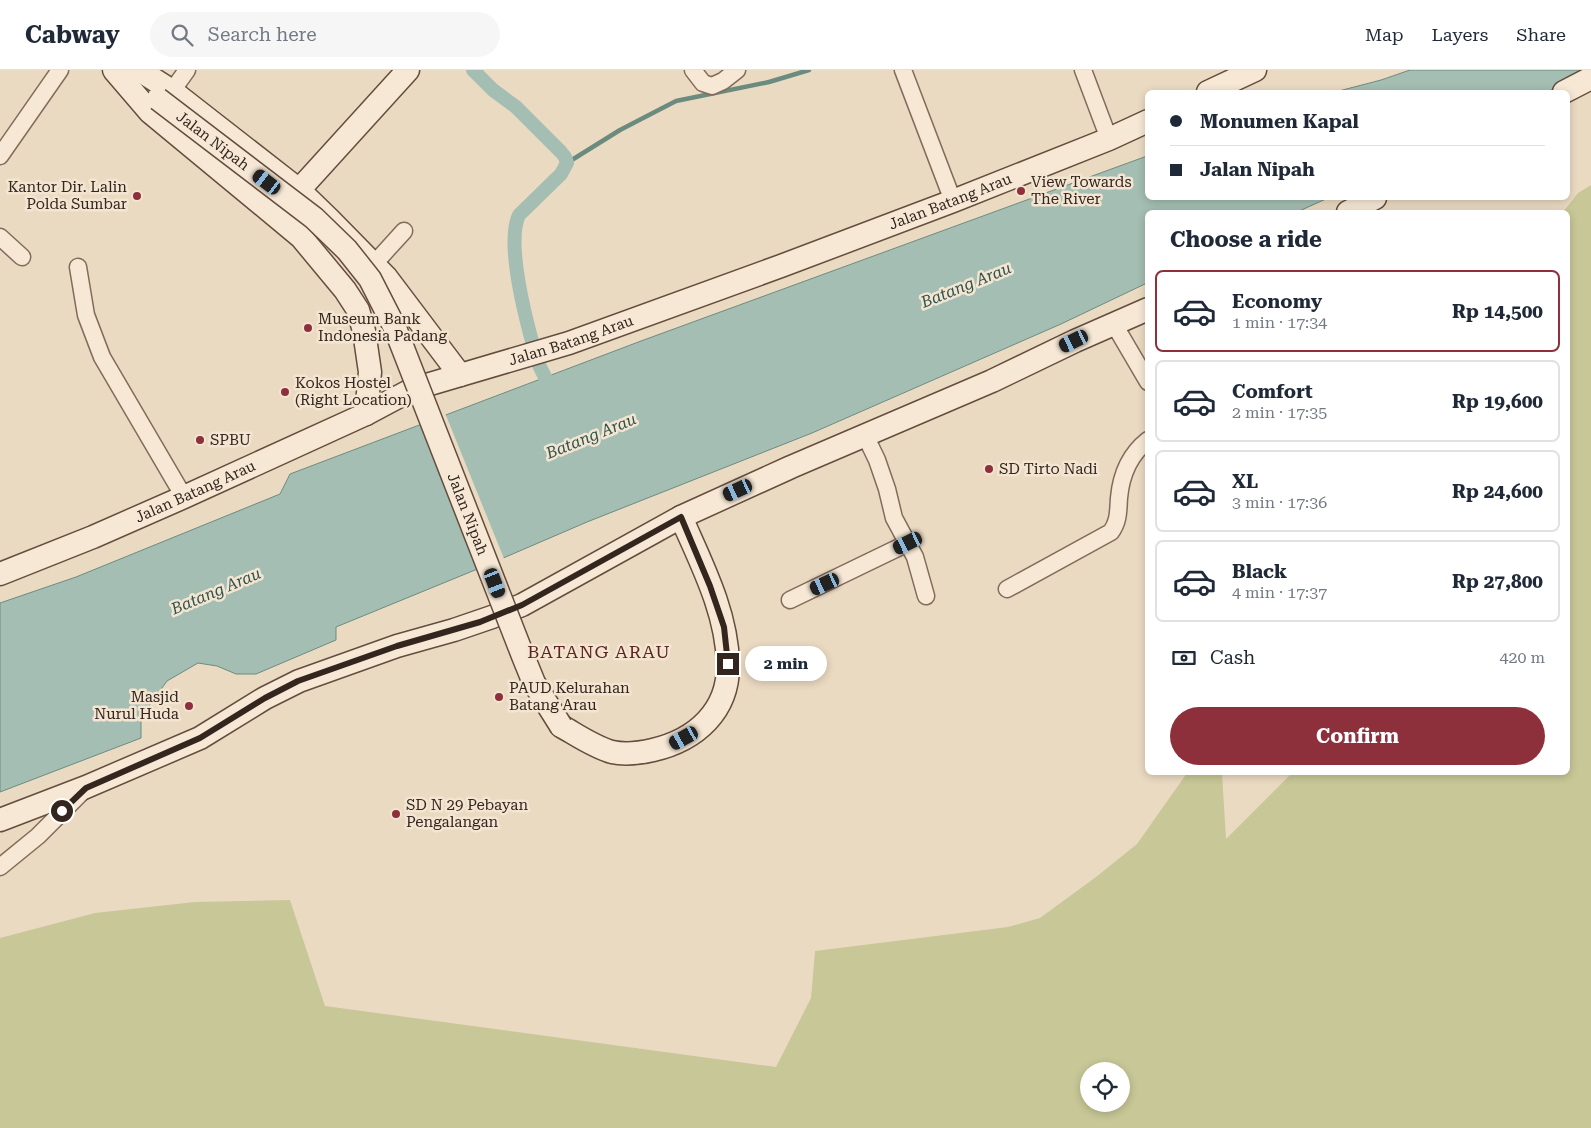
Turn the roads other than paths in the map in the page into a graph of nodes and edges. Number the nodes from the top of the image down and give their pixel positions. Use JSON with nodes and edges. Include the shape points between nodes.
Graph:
{"nodes":[{"id":1,"x":60,"y":70,"type":"edge"},
{"id":2,"x":114,"y":70,"type":"edge"},
{"id":3,"x":121,"y":70,"type":"edge"},
{"id":4,"x":139,"y":70,"type":"edge"},
{"id":5,"x":187,"y":70,"type":"edge"},
{"id":6,"x":408,"y":70,"type":"edge"},
{"id":7,"x":693,"y":70,"type":"edge"},
{"id":8,"x":737,"y":70,"type":"edge"},
{"id":9,"x":903,"y":70,"type":"edge"},
{"id":10,"x":1083,"y":70,"type":"edge"},
{"id":11,"x":1255,"y":70,"type":"edge"},
{"id":12,"x":1591,"y":78,"type":"edge"},
{"id":13,"x":1212,"y":90,"type":"edge"},
{"id":14,"x":1568,"y":90,"type":"edge"},
{"id":15,"x":165,"y":95,"type":"junction"},
{"id":16,"x":1145,"y":122,"type":"edge"},
{"id":17,"x":1109,"y":139,"type":"junction"},
{"id":18,"x":0,"y":156,"type":"edge"},
{"id":19,"x":299,"y":190,"type":"junction"},
{"id":20,"x":1370,"y":200,"type":"edge"},
{"id":21,"x":953,"y":202,"type":"junction"},
{"id":22,"x":1352,"y":210,"type":"edge"},
{"id":23,"x":404,"y":231,"type":"dead end"},
{"id":24,"x":0,"y":237,"type":"edge"},
{"id":25,"x":22,"y":257,"type":"dead end"},
{"id":26,"x":374,"y":264,"type":"junction"},
{"id":27,"x":78,"y":267,"type":"dead end"},
{"id":28,"x":1145,"y":310,"type":"edge"},
{"id":29,"x":1114,"y":324,"type":"junction"},
{"id":30,"x":460,"y":375,"type":"junction"},
{"id":31,"x":1145,"y":377,"type":"edge"},
{"id":32,"x":366,"y":414,"type":"junction"},
{"id":33,"x":865,"y":435,"type":"junction"},
{"id":34,"x":1145,"y":444,"type":"edge"},
{"id":35,"x":184,"y":497,"type":"junction"},
{"id":36,"x":681,"y":517,"type":"junction"},
{"id":37,"x":908,"y":543,"type":"junction"},
{"id":38,"x":0,"y":574,"type":"edge"},
{"id":39,"x":1007,"y":588,"type":"dead end"},
{"id":40,"x":926,"y":596,"type":"dead end"},
{"id":41,"x":790,"y":600,"type":"dead end"},
{"id":42,"x":86,"y":788,"type":"junction"},
{"id":43,"x":0,"y":820,"type":"edge"},
{"id":44,"x":0,"y":867,"type":"edge"}],
"edges":[{"from":1,"to":18,"type":"street"},
{"from":2,"to":32,"type":"street","name":"Jalan Nipah","via":[[150,112],[301,237],[345,290],[358,310],[364,330],[370,372]]},
{"from":3,"to":15,"type":"street","name":"Jalan Nipah"},
{"from":4,"to":15,"type":"street","name":"Jalan Nipah"},
{"from":5,"to":15,"type":"street"},
{"from":6,"to":19,"type":"street"},
{"from":7,"to":8,"type":"street","via":[[703,83],[712,86]]},
{"from":9,"to":21,"type":"street"},
{"from":10,"to":17,"type":"street"},
{"from":11,"to":13,"type":"street"},
{"from":12,"to":14,"type":"street"},
{"from":15,"to":19,"type":"street","name":"Jalan Nipah"},
{"from":15,"to":36,"type":"street","name":"Jalan Nipah","bridge":true,"via":[[314,218],[347,250],[370,279],[395,328],[534,683],[561,726],[612,752],[640,753],[670,746],[699,730],[717,709],[726,682],[728,664],[724,627]]},
{"from":16,"to":17,"type":"street","name":"Jalan Batang Arau"},
{"from":17,"to":21,"type":"street","name":"Jalan Batang Arau"},
{"from":19,"to":26,"type":"street","name":"Jalan Nipah"},
{"from":20,"to":22,"type":"street"},
{"from":21,"to":30,"type":"street","name":"Jalan Batang Arau","via":[[578,340]]},
{"from":23,"to":26,"type":"street"},
{"from":24,"to":25,"type":"street"},
{"from":26,"to":30,"type":"street","name":"Jalan Nipah"},
{"from":27,"to":35,"type":"street","via":[[86,315],[102,357]]},
{"from":28,"to":29,"type":"street"},
{"from":29,"to":31,"type":"street"},
{"from":29,"to":33,"type":"street"},
{"from":30,"to":32,"type":"street","name":"Jalan Batang Arau","via":[[413,389]]},
{"from":32,"to":35,"type":"street","name":"Jalan Batang Arau"},
{"from":33,"to":36,"type":"street"},
{"from":33,"to":37,"type":"street","via":[[882,474],[894,518]]},
{"from":34,"to":39,"type":"street","via":[[1134,454],[1123,473],[1117,522],[1111,532]]},
{"from":35,"to":38,"type":"street","name":"Jalan Batang Arau"},
{"from":36,"to":42,"type":"street","via":[[522,605],[298,681],[200,738]]},
{"from":37,"to":40,"type":"street"},
{"from":37,"to":41,"type":"street"},
{"from":42,"to":43,"type":"street"},
{"from":42,"to":44,"type":"street","via":[[38,836]]}]}
